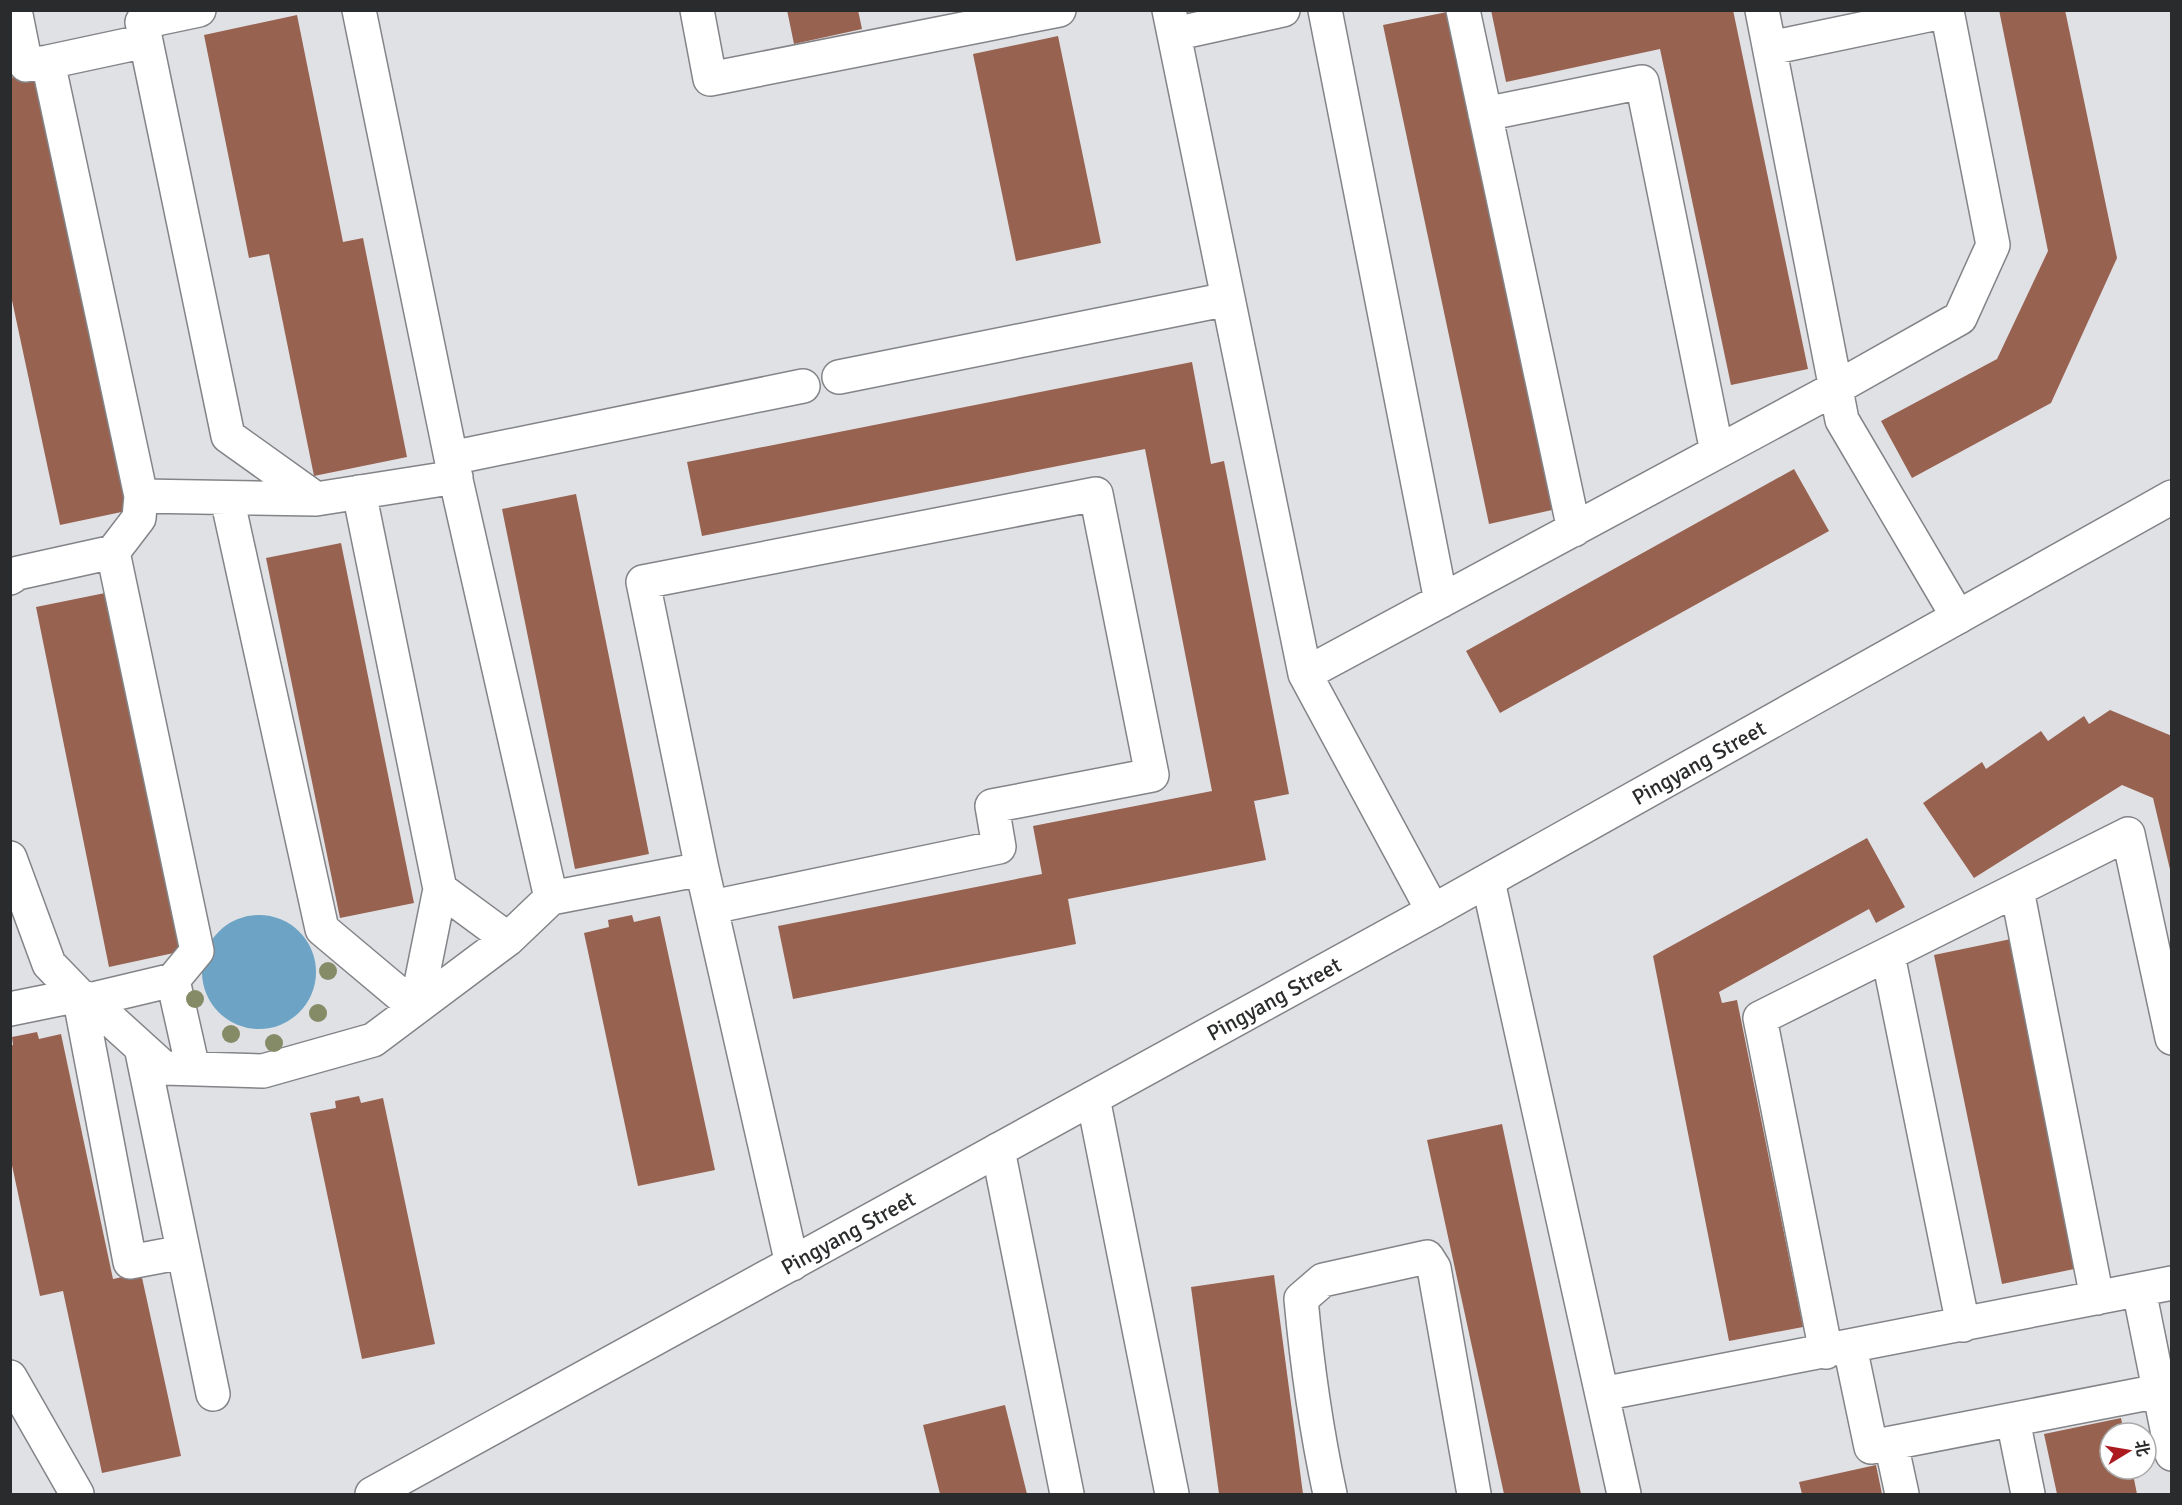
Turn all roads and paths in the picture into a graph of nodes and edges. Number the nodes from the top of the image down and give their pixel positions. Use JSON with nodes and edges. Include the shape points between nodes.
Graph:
{"nodes":[{"id":1,"x":199,"y":10,"type":"edge"},
{"id":2,"x":359,"y":10,"type":"edge"},
{"id":3,"x":697,"y":10,"type":"edge"},
{"id":4,"x":1059,"y":10,"type":"edge"},
{"id":5,"x":1283,"y":10,"type":"edge"},
{"id":6,"x":1325,"y":10,"type":"edge"},
{"id":7,"x":1463,"y":10,"type":"edge"},
{"id":8,"x":1762,"y":10,"type":"edge"},
{"id":9,"x":14,"y":22,"type":"edge"},
{"id":10,"x":1172,"y":22,"type":"edge"},
{"id":11,"x":146,"y":41,"type":"junction"},
{"id":12,"x":1770,"y":48,"type":"junction"},
{"id":13,"x":48,"y":62,"type":"junction"},
{"id":14,"x":1485,"y":114,"type":"junction"},
{"id":15,"x":1228,"y":299,"type":"junction"},
{"id":16,"x":838,"y":377,"type":"dead end"},
{"id":17,"x":803,"y":386,"type":"dead end"},
{"id":18,"x":1836,"y":388,"type":"junction"},
{"id":19,"x":1717,"y":452,"type":"junction"},
{"id":20,"x":454,"y":467,"type":"junction"},
{"id":21,"x":359,"y":492,"type":"junction"},
{"id":22,"x":141,"y":496,"type":"junction"},
{"id":23,"x":2172,"y":496,"type":"edge"},
{"id":24,"x":227,"y":498,"type":"junction"},
{"id":25,"x":316,"y":499,"type":"junction"},
{"id":26,"x":1574,"y":530,"type":"junction"},
{"id":27,"x":112,"y":552,"type":"junction"},
{"id":28,"x":10,"y":578,"type":"edge"},
{"id":29,"x":1441,"y":601,"type":"junction"},
{"id":30,"x":1958,"y":617,"type":"junction"},
{"id":31,"x":1305,"y":674,"type":"junction"},
{"id":32,"x":10,"y":858,"type":"edge"},
{"id":33,"x":702,"y":869,"type":"junction"},
{"id":34,"x":1488,"y":881,"type":"junction"},
{"id":35,"x":440,"y":889,"type":"junction"},
{"id":36,"x":2017,"y":890,"type":"junction"},
{"id":37,"x":551,"y":898,"type":"junction"},
{"id":38,"x":712,"y":907,"type":"junction"},
{"id":39,"x":1433,"y":911,"type":"junction"},
{"id":40,"x":508,"y":939,"type":"junction"},
{"id":41,"x":1888,"y":955,"type":"junction"},
{"id":42,"x":173,"y":980,"type":"junction"},
{"id":43,"x":84,"y":997,"type":"junction"},
{"id":44,"x":416,"y":1008,"type":"junction"},
{"id":45,"x":10,"y":1010,"type":"edge"},
{"id":46,"x":2172,"y":1038,"type":"edge"},
{"id":47,"x":141,"y":1047,"type":"junction"},
{"id":48,"x":193,"y":1069,"type":"junction"},
{"id":49,"x":1093,"y":1098,"type":"junction"},
{"id":50,"x":998,"y":1150,"type":"junction"},
{"id":51,"x":183,"y":1252,"type":"junction"},
{"id":52,"x":792,"y":1263,"type":"junction"},
{"id":53,"x":2172,"y":1283,"type":"edge"},
{"id":54,"x":2139,"y":1290,"type":"junction"},
{"id":55,"x":2097,"y":1298,"type":"junction"},
{"id":56,"x":1963,"y":1325,"type":"junction"},
{"id":57,"x":1838,"y":1350,"type":"junction"},
{"id":58,"x":10,"y":1377,"type":"edge"},
{"id":59,"x":2159,"y":1391,"type":"junction"},
{"id":60,"x":213,"y":1394,"type":"dead end"},
{"id":61,"x":1602,"y":1394,"type":"junction"},
{"id":62,"x":2013,"y":1420,"type":"junction"},
{"id":63,"x":1891,"y":1443,"type":"junction"},
{"id":64,"x":2172,"y":1454,"type":"edge"},
{"id":65,"x":77,"y":1494,"type":"edge"},
{"id":66,"x":372,"y":1494,"type":"edge"},
{"id":67,"x":1067,"y":1494,"type":"edge"},
{"id":68,"x":1172,"y":1494,"type":"edge"},
{"id":69,"x":1330,"y":1494,"type":"edge"},
{"id":70,"x":1474,"y":1494,"type":"edge"},
{"id":71,"x":1624,"y":1494,"type":"edge"},
{"id":72,"x":1902,"y":1494,"type":"edge"},
{"id":73,"x":2028,"y":1494,"type":"edge"}],
"edges":[{"from":1,"to":11,"type":"street","via":[[142,22]]},
{"from":2,"to":20,"type":"street"},
{"from":3,"to":4,"type":"street","via":[[710,79]]},
{"from":5,"to":10,"type":"street"},
{"from":6,"to":29,"type":"street"},
{"from":7,"to":14,"type":"street"},
{"from":8,"to":12,"type":"street"},
{"from":9,"to":13,"type":"street","via":[[26,65]]},
{"from":10,"to":15,"type":"street"},
{"from":11,"to":13,"type":"street"},
{"from":11,"to":25,"type":"street","via":[[228,436]]},
{"from":12,"to":18,"type":"street"},
{"from":12,"to":18,"type":"street","via":[[1947,11],[1993,244],[1960,318]]},
{"from":13,"to":22,"type":"street"},
{"from":14,"to":19,"type":"street","via":[[1642,82]]},
{"from":14,"to":26,"type":"street"},
{"from":15,"to":16,"type":"street"},
{"from":15,"to":31,"type":"street"},
{"from":17,"to":20,"type":"street"},
{"from":18,"to":19,"type":"street"},
{"from":18,"to":30,"type":"street","via":[[1842,420]]},
{"from":19,"to":26,"type":"street"},
{"from":20,"to":21,"type":"street"},
{"from":20,"to":37,"type":"street"},
{"from":21,"to":25,"type":"street"},
{"from":21,"to":35,"type":"street"},
{"from":22,"to":24,"type":"street"},
{"from":22,"to":27,"type":"street","via":[[139,518]]},
{"from":23,"to":30,"type":"street","name":"Pingyang Street"},
{"from":24,"to":25,"type":"street"},
{"from":24,"to":44,"type":"street","via":[[321,929]]},
{"from":26,"to":29,"type":"street"},
{"from":27,"to":28,"type":"street"},
{"from":27,"to":42,"type":"street","via":[[197,951]]},
{"from":29,"to":31,"type":"street"},
{"from":30,"to":34,"type":"street","name":"Pingyang Street"},
{"from":31,"to":39,"type":"street"},
{"from":32,"to":43,"type":"street","via":[[50,964]]},
{"from":33,"to":37,"type":"street"},
{"from":33,"to":38,"type":"street"},
{"from":33,"to":38,"type":"street","via":[[643,582],[1096,494],[1152,775],[992,806],[999,847]]},
{"from":34,"to":39,"type":"street","name":"Pingyang Street"},
{"from":34,"to":61,"type":"street"},
{"from":35,"to":40,"type":"street"},
{"from":35,"to":44,"type":"street"},
{"from":36,"to":41,"type":"street"},
{"from":36,"to":46,"type":"street","via":[[2128,834]]},
{"from":36,"to":55,"type":"street"},
{"from":37,"to":40,"type":"street"},
{"from":38,"to":52,"type":"street"},
{"from":39,"to":49,"type":"street","name":"Pingyang Street"},
{"from":40,"to":44,"type":"street"},
{"from":41,"to":56,"type":"street"},
{"from":41,"to":57,"type":"street","via":[[1760,1018]]},
{"from":42,"to":43,"type":"street"},
{"from":42,"to":48,"type":"street"},
{"from":43,"to":45,"type":"street"},
{"from":43,"to":47,"type":"street"},
{"from":43,"to":51,"type":"street","via":[[130,1262]]},
{"from":44,"to":48,"type":"street","via":[[373,1040],[263,1071]]},
{"from":47,"to":48,"type":"street","via":[[165,1068]]},
{"from":47,"to":51,"type":"street"},
{"from":49,"to":50,"type":"street","name":"Pingyang Street"},
{"from":49,"to":68,"type":"street"},
{"from":50,"to":52,"type":"street","name":"Pingyang Street"},
{"from":50,"to":67,"type":"street"},
{"from":51,"to":60,"type":"street"},
{"from":52,"to":66,"type":"street","name":"Pingyang Street"},
{"from":53,"to":54,"type":"street"},
{"from":54,"to":55,"type":"street"},
{"from":54,"to":59,"type":"street"},
{"from":55,"to":56,"type":"street"},
{"from":56,"to":57,"type":"street"},
{"from":57,"to":61,"type":"street"},
{"from":57,"to":63,"type":"street","via":[[1871,1447]]},
{"from":58,"to":65,"type":"street"},
{"from":59,"to":62,"type":"street"},
{"from":59,"to":64,"type":"street"},
{"from":61,"to":71,"type":"street"},
{"from":62,"to":63,"type":"street"},
{"from":62,"to":73,"type":"street"},
{"from":63,"to":72,"type":"street"},
{"from":69,"to":70,"type":"street","via":[[1317,1434],[1301,1299],[1323,1280],[1427,1257],[1434,1268]]}]}
